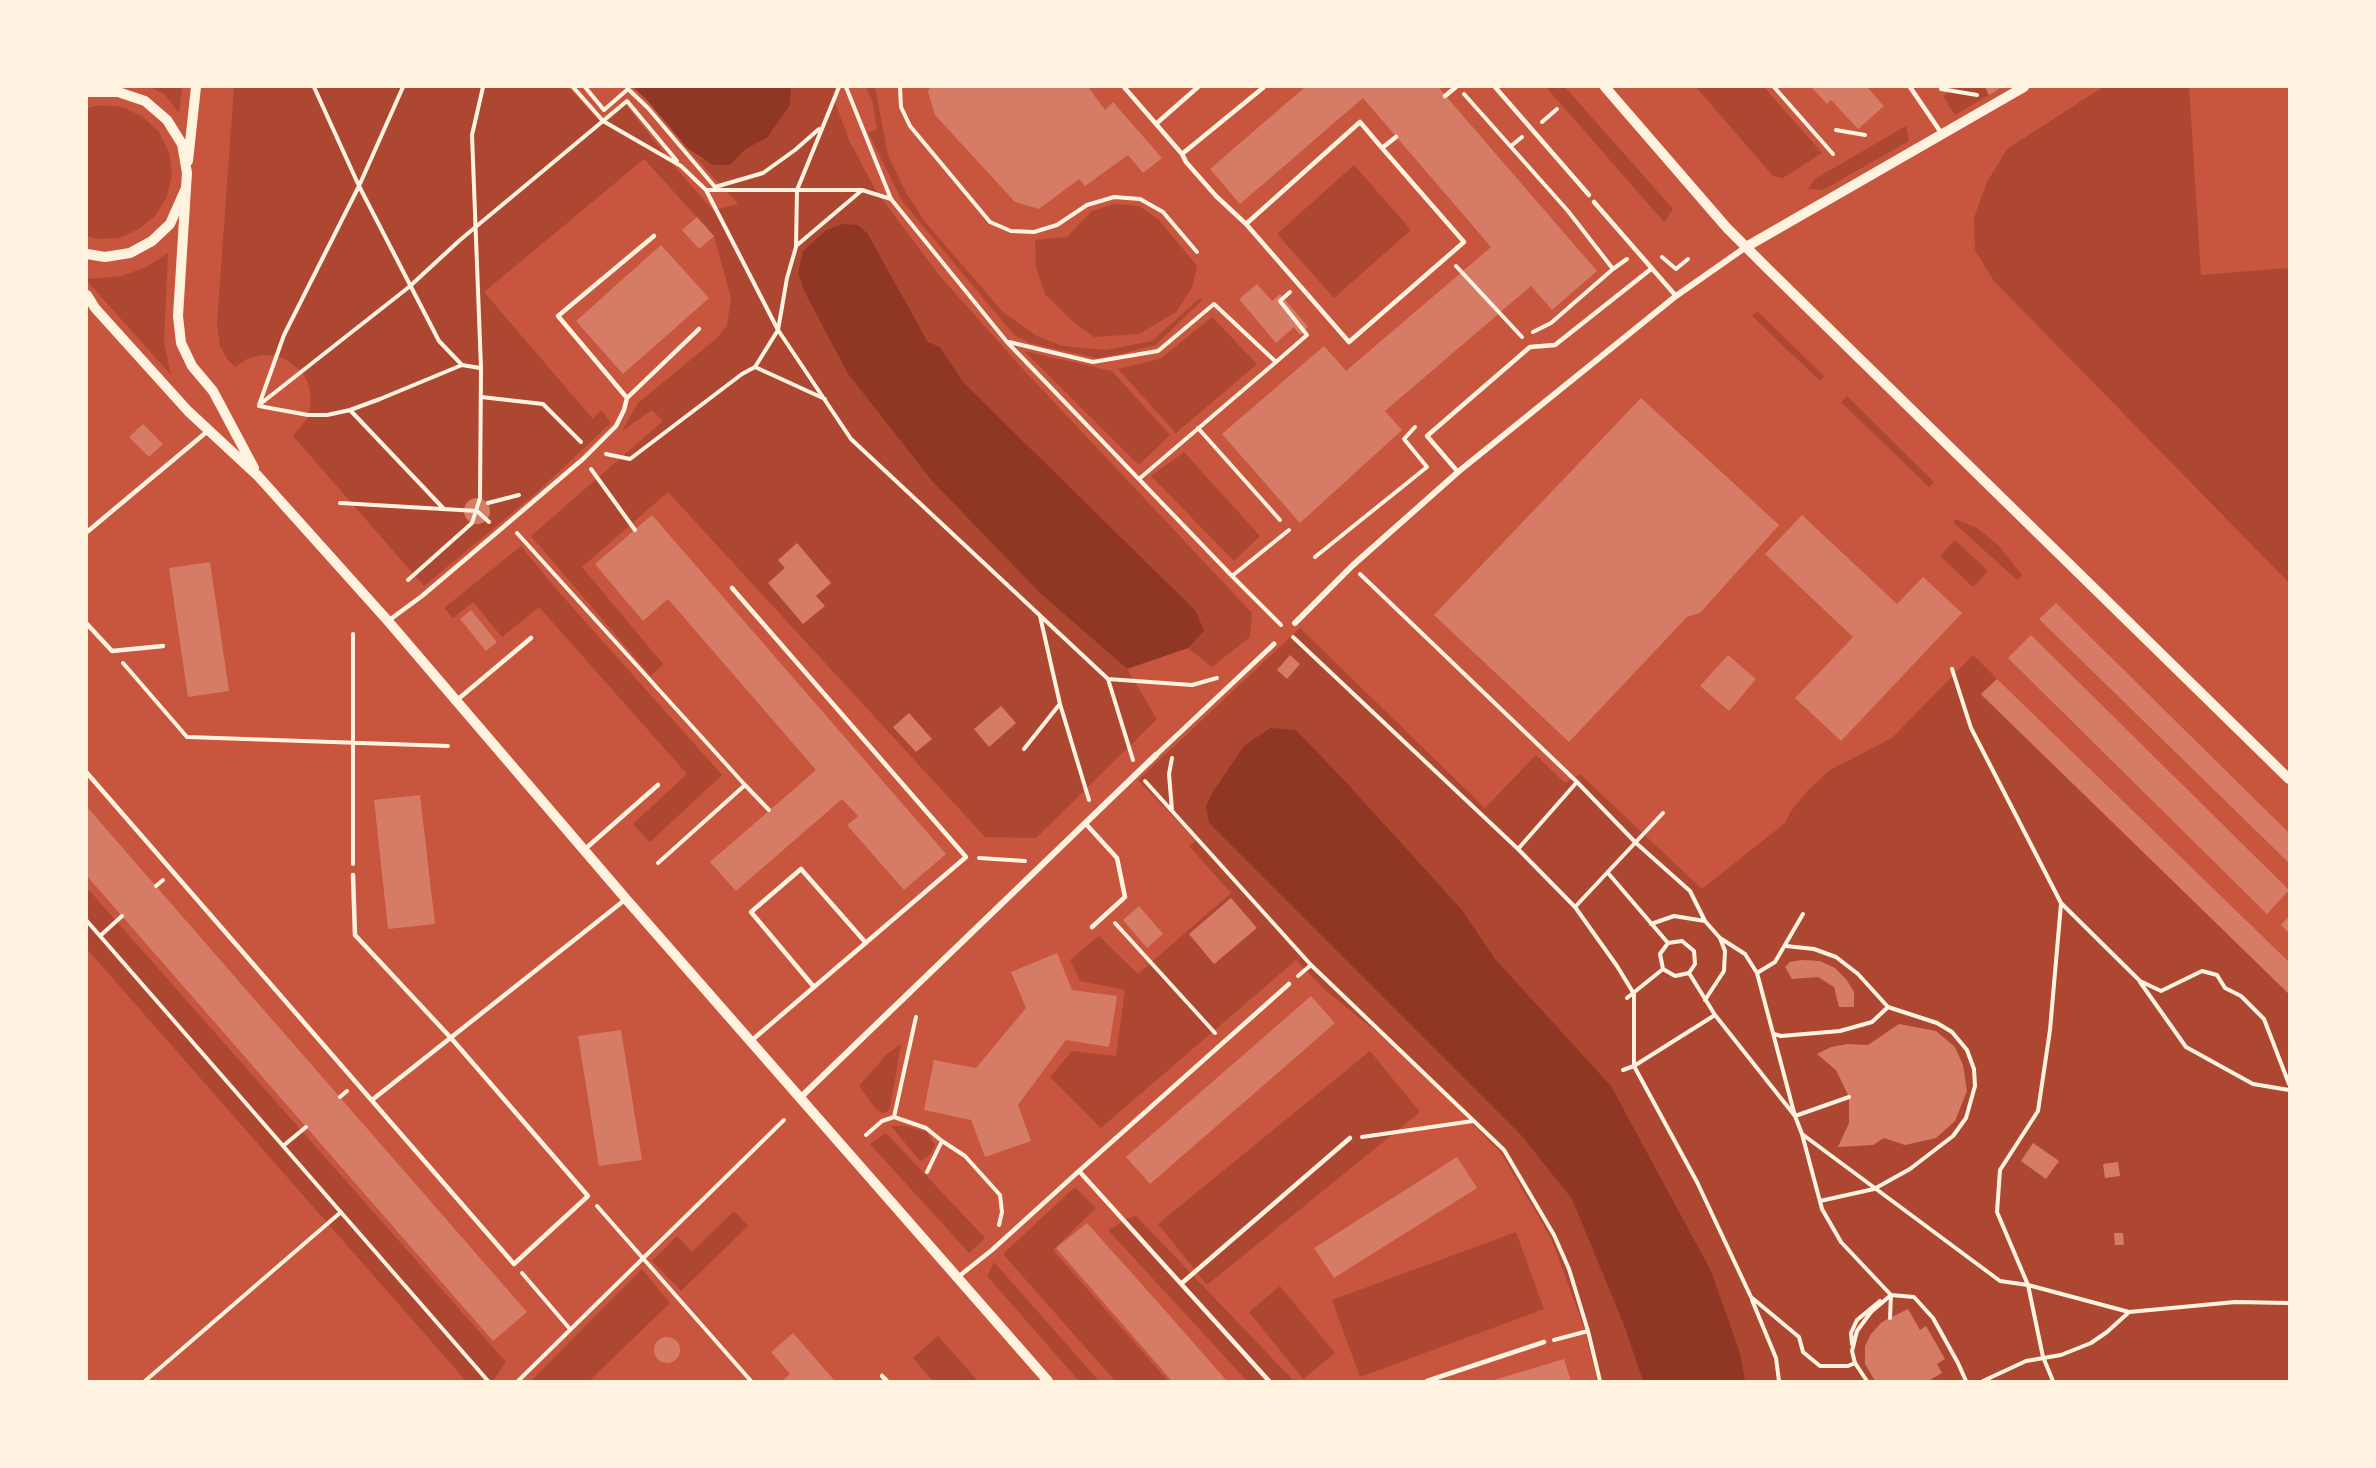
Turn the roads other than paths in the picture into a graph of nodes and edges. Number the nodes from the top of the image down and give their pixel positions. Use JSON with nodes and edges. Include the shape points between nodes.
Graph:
{"nodes":[{"id":1,"x":196,"y":87,"type":"edge"},
{"id":2,"x":1124,"y":87,"type":"edge"},
{"id":3,"x":1198,"y":87,"type":"edge"},
{"id":4,"x":1264,"y":87,"type":"edge"},
{"id":5,"x":1457,"y":87,"type":"edge"},
{"id":6,"x":1495,"y":87,"type":"edge"},
{"id":7,"x":1605,"y":87,"type":"edge"},
{"id":8,"x":1910,"y":87,"type":"edge"},
{"id":9,"x":2024,"y":87,"type":"edge"},
{"id":10,"x":87,"y":92,"type":"edge"},
{"id":11,"x":1445,"y":96,"type":"dead end"},
{"id":12,"x":1156,"y":123,"type":"junction"},
{"id":13,"x":1942,"y":134,"type":"junction"},
{"id":14,"x":1396,"y":137,"type":"dead end"},
{"id":15,"x":1382,"y":148,"type":"junction"},
{"id":16,"x":1182,"y":154,"type":"junction"},
{"id":17,"x":187,"y":173,"type":"junction"},
{"id":18,"x":186,"y":188,"type":"junction"},
{"id":19,"x":1588,"y":195,"type":"dead end"},
{"id":20,"x":1594,"y":202,"type":"dead end"},
{"id":21,"x":1246,"y":224,"type":"junction"},
{"id":22,"x":654,"y":236,"type":"dead end"},
{"id":23,"x":1746,"y":247,"type":"junction"},
{"id":24,"x":87,"y":254,"type":"edge"},
{"id":25,"x":1651,"y":269,"type":"junction"},
{"id":26,"x":87,"y":295,"type":"edge"},
{"id":27,"x":1676,"y":296,"type":"junction"},
{"id":28,"x":699,"y":329,"type":"dead end"},
{"id":29,"x":627,"y":398,"type":"junction"},
{"id":30,"x":209,"y":430,"type":"junction"},
{"id":31,"x":1458,"y":472,"type":"junction"},
{"id":32,"x":258,"y":476,"type":"junction"},
{"id":33,"x":87,"y":532,"type":"edge"},
{"id":34,"x":732,"y":588,"type":"dead end"},
{"id":35,"x":388,"y":621,"type":"junction"},
{"id":36,"x":1295,"y":623,"type":"dead end"},
{"id":37,"x":87,"y":624,"type":"edge"},
{"id":38,"x":531,"y":638,"type":"dead end"},
{"id":39,"x":1274,"y":644,"type":"dead end"},
{"id":40,"x":163,"y":646,"type":"dead end"},
{"id":41,"x":456,"y":701,"type":"junction"},
{"id":42,"x":1156,"y":755,"type":"joint"},
{"id":43,"x":87,"y":773,"type":"edge"},
{"id":44,"x":2289,"y":779,"type":"edge"},
{"id":45,"x":658,"y":784,"type":"dead end"},
{"id":46,"x":1085,"y":824,"type":"junction"},
{"id":47,"x":584,"y":850,"type":"junction"},
{"id":48,"x":353,"y":875,"type":"road end"},
{"id":49,"x":626,"y":899,"type":"junction"},
{"id":50,"x":1092,"y":927,"type":"dead end"},
{"id":51,"x":866,"y":942,"type":"junction"},
{"id":52,"x":1289,"y":984,"type":"dead end"},
{"id":53,"x":814,"y":987,"type":"junction"},
{"id":54,"x":451,"y":1038,"type":"junction"},
{"id":55,"x":751,"y":1041,"type":"junction"},
{"id":56,"x":801,"y":1098,"type":"junction"},
{"id":57,"x":372,"y":1101,"type":"junction"},
{"id":58,"x":1350,"y":1138,"type":"road end"},
{"id":59,"x":1079,"y":1171,"type":"junction"},
{"id":60,"x":958,"y":1277,"type":"junction"},
{"id":61,"x":1182,"y":1283,"type":"junction"},
{"id":62,"x":1544,"y":1342,"type":"road end"},
{"id":63,"x":882,"y":1376,"type":"dead end"},
{"id":64,"x":887,"y":1381,"type":"edge"},
{"id":65,"x":1048,"y":1381,"type":"edge"},
{"id":66,"x":1269,"y":1381,"type":"edge"},
{"id":67,"x":1427,"y":1381,"type":"edge"}],
"edges":[{"from":1,"to":17,"type":"street"},
{"from":2,"to":12,"type":"lane"},
{"from":3,"to":12,"type":"lane"},
{"from":4,"to":16,"type":"lane"},
{"from":5,"to":11,"type":"lane"},
{"from":6,"to":19,"type":"lane"},
{"from":7,"to":23,"type":"street"},
{"from":8,"to":13,"type":"lane"},
{"from":9,"to":13,"type":"street"},
{"from":10,"to":17,"type":"street","via":[[118,92],[145,101],[167,120],[182,144]]},
{"from":12,"to":16,"type":"lane"},
{"from":13,"to":23,"type":"street"},
{"from":14,"to":15,"type":"lane"},
{"from":15,"to":21,"type":"lane","via":[[1360,122]]},
{"from":15,"to":21,"type":"lane","via":[[1464,242],[1349,342]]},
{"from":16,"to":21,"type":"lane","via":[[1209,188]]},
{"from":17,"to":18,"type":"street"},
{"from":18,"to":24,"type":"street","via":[[170,224],[152,241],[130,253],[105,257]]},
{"from":18,"to":32,"type":"street","via":[[178,316],[181,343],[192,366],[213,391]]},
{"from":20,"to":25,"type":"lane"},
{"from":22,"to":29,"type":"lane","via":[[558,316]]},
{"from":23,"to":27,"type":"street"},
{"from":23,"to":44,"type":"street"},
{"from":25,"to":27,"type":"lane"},
{"from":25,"to":31,"type":"lane","via":[[1555,345],[1530,347],[1427,436]]},
{"from":26,"to":30,"type":"street"},
{"from":27,"to":31,"type":"street"},
{"from":28,"to":29,"type":"lane"},
{"from":29,"to":35,"type":"lane","via":[[616,426],[583,459]]},
{"from":30,"to":32,"type":"street"},
{"from":30,"to":33,"type":"lane"},
{"from":31,"to":36,"type":"street","via":[[1352,566]]},
{"from":32,"to":35,"type":"street"},
{"from":34,"to":51,"type":"lane","via":[[966,857]]},
{"from":35,"to":41,"type":"street"},
{"from":37,"to":40,"type":"lane","via":[[112,651]]},
{"from":38,"to":41,"type":"lane"},
{"from":39,"to":42,"type":"street"},
{"from":41,"to":47,"type":"street"},
{"from":42,"to":46,"type":"street"},
{"from":43,"to":57,"type":"lane"},
{"from":45,"to":47,"type":"lane"},
{"from":46,"to":50,"type":"lane","via":[[1117,858],[1125,897]]},
{"from":46,"to":56,"type":"street"},
{"from":47,"to":49,"type":"street"},
{"from":48,"to":54,"type":"lane","via":[[355,935]]},
{"from":49,"to":54,"type":"lane"},
{"from":49,"to":55,"type":"street"},
{"from":51,"to":53,"type":"lane"},
{"from":51,"to":53,"type":"lane","via":[[801,869],[751,912]]},
{"from":52,"to":59,"type":"lane"},
{"from":53,"to":55,"type":"lane"},
{"from":54,"to":57,"type":"lane"},
{"from":54,"to":57,"type":"lane","via":[[588,1196],[514,1264]]},
{"from":55,"to":56,"type":"street"},
{"from":56,"to":60,"type":"street"},
{"from":58,"to":61,"type":"lane"},
{"from":59,"to":60,"type":"lane"},
{"from":59,"to":61,"type":"lane"},
{"from":60,"to":65,"type":"street"},
{"from":61,"to":66,"type":"lane"},
{"from":62,"to":67,"type":"lane"},
{"from":63,"to":64,"type":"lane"}]}
